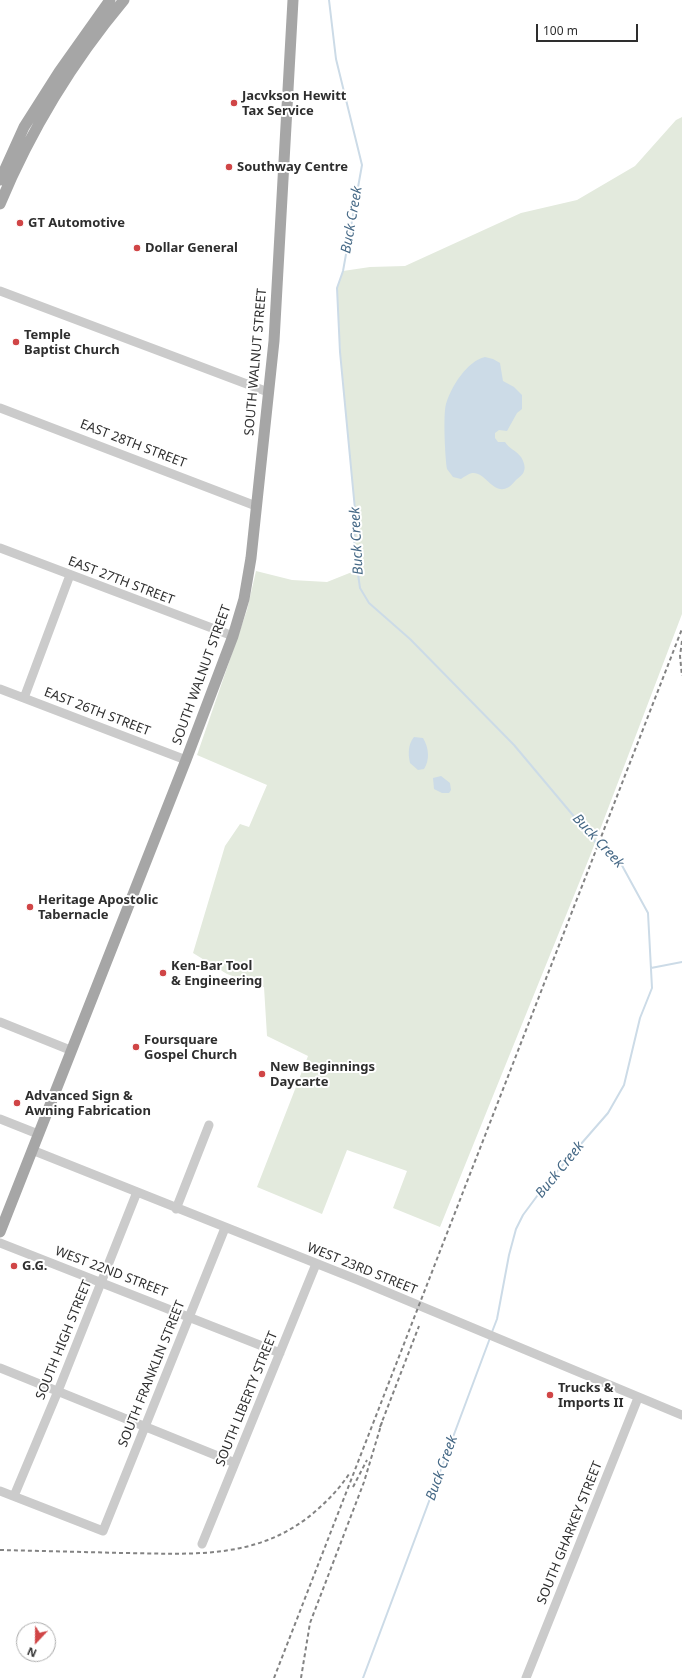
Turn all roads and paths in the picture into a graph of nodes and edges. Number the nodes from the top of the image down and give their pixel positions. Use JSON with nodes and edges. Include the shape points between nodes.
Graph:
{"nodes":[{"id":1,"x":110,"y":0,"type":"edge"},
{"id":2,"x":124,"y":0,"type":"edge"},
{"id":3,"x":293,"y":0,"type":"edge"},
{"id":4,"x":0,"y":180,"type":"edge"},
{"id":5,"x":0,"y":204,"type":"edge"},
{"id":6,"x":0,"y":291,"type":"edge"},
{"id":7,"x":268,"y":392,"type":"junction"},
{"id":8,"x":0,"y":408,"type":"edge"},
{"id":9,"x":256,"y":506,"type":"junction"},
{"id":10,"x":0,"y":548,"type":"edge"},
{"id":11,"x":70,"y":575,"type":"junction"},
{"id":12,"x":233,"y":636,"type":"junction"},
{"id":13,"x":1,"y":692,"type":"edge"},
{"id":14,"x":24,"y":698,"type":"junction"},
{"id":15,"x":186,"y":760,"type":"junction"},
{"id":16,"x":0,"y":1022,"type":"edge"},
{"id":17,"x":70,"y":1050,"type":"junction"},
{"id":18,"x":0,"y":1119,"type":"edge"},
{"id":19,"x":209,"y":1125,"type":"dead end"},
{"id":20,"x":38,"y":1134,"type":"junction"},
{"id":21,"x":32,"y":1150,"type":"junction"},
{"id":22,"x":137,"y":1192,"type":"junction"},
{"id":23,"x":176,"y":1208,"type":"junction"},
{"id":24,"x":225,"y":1228,"type":"junction"},
{"id":25,"x":0,"y":1232,"type":"edge"},
{"id":26,"x":0,"y":1243,"type":"edge"},
{"id":27,"x":316,"y":1264,"type":"junction"},
{"id":28,"x":100,"y":1283,"type":"junction"},
{"id":29,"x":189,"y":1316,"type":"junction"},
{"id":30,"x":280,"y":1353,"type":"junction"},
{"id":31,"x":0,"y":1368,"type":"edge"},
{"id":32,"x":58,"y":1391,"type":"junction"},
{"id":33,"x":638,"y":1398,"type":"junction"},
{"id":34,"x":682,"y":1415,"type":"edge"},
{"id":35,"x":146,"y":1427,"type":"junction"},
{"id":36,"x":235,"y":1464,"type":"junction"},
{"id":37,"x":0,"y":1491,"type":"edge"},
{"id":38,"x":14,"y":1496,"type":"junction"},
{"id":39,"x":202,"y":1544,"type":"dead end"},
{"id":40,"x":526,"y":1678,"type":"edge"}],
"edges":[{"from":1,"to":4,"type":"main road","via":[[24,127]]},
{"from":2,"to":5,"type":"main road","via":[[63,82],[12,176]]},
{"from":3,"to":7,"type":"main road","name":"SOUTH WALNUT STREET","via":[[274,341]]},
{"from":6,"to":7,"type":"street"},
{"from":7,"to":9,"type":"main road","name":"SOUTH WALNUT STREET"},
{"from":8,"to":9,"type":"street","name":"EAST 28TH STREET"},
{"from":9,"to":12,"type":"main road","name":"SOUTH WALNUT STREET","via":[[248,581]]},
{"from":10,"to":11,"type":"street","name":"EAST 27TH STREET"},
{"from":11,"to":12,"type":"street","name":"EAST 27TH STREET"},
{"from":11,"to":14,"type":"street"},
{"from":12,"to":15,"type":"main road","name":"SOUTH WALNUT STREET"},
{"from":13,"to":14,"type":"street","name":"EAST 26TH STREET"},
{"from":14,"to":15,"type":"street","name":"EAST 26TH STREET"},
{"from":15,"to":17,"type":"main road","name":"SOUTH WALNUT STREET"},
{"from":16,"to":17,"type":"street"},
{"from":17,"to":20,"type":"main road","name":"SOUTH WALNUT STREET"},
{"from":18,"to":20,"type":"street"},
{"from":19,"to":23,"type":"street"},
{"from":20,"to":21,"type":"main road","name":"SOUTH WALNUT STREET"},
{"from":21,"to":22,"type":"street","name":"WEST 23RD STREET"},
{"from":21,"to":25,"type":"main road","name":"SOUTH WALNUT STREET"},
{"from":22,"to":23,"type":"street","name":"WEST 23RD STREET"},
{"from":22,"to":28,"type":"street","name":"SOUTH HIGH STREET"},
{"from":23,"to":24,"type":"street","name":"WEST 23RD STREET"},
{"from":24,"to":27,"type":"street","name":"WEST 23RD STREET"},
{"from":24,"to":29,"type":"street","name":"SOUTH FRANKLIN STREET"},
{"from":26,"to":28,"type":"street","name":"WEST 22ND STREET"},
{"from":27,"to":30,"type":"street","name":"SOUTH LIBERTY STREET"},
{"from":27,"to":33,"type":"street","name":"WEST 23RD STREET"},
{"from":28,"to":29,"type":"street","name":"WEST 22ND STREET"},
{"from":28,"to":32,"type":"street","name":"SOUTH HIGH STREET"},
{"from":29,"to":30,"type":"street","name":"WEST 22ND STREET"},
{"from":29,"to":35,"type":"street","name":"SOUTH FRANKLIN STREET"},
{"from":30,"to":36,"type":"street","name":"SOUTH LIBERTY STREET"},
{"from":31,"to":32,"type":"street"},
{"from":32,"to":35,"type":"street"},
{"from":32,"to":38,"type":"street","name":"SOUTH HIGH STREET"},
{"from":33,"to":34,"type":"street","name":"WEST 23RD STREET"},
{"from":33,"to":40,"type":"street","name":"SOUTH GHARKEY STREET"},
{"from":35,"to":36,"type":"street"},
{"from":35,"to":38,"type":"street","name":"SOUTH FRANKLIN STREET","via":[[103,1530]]},
{"from":36,"to":39,"type":"street","name":"SOUTH LIBERTY STREET"},
{"from":37,"to":38,"type":"street"}]}
